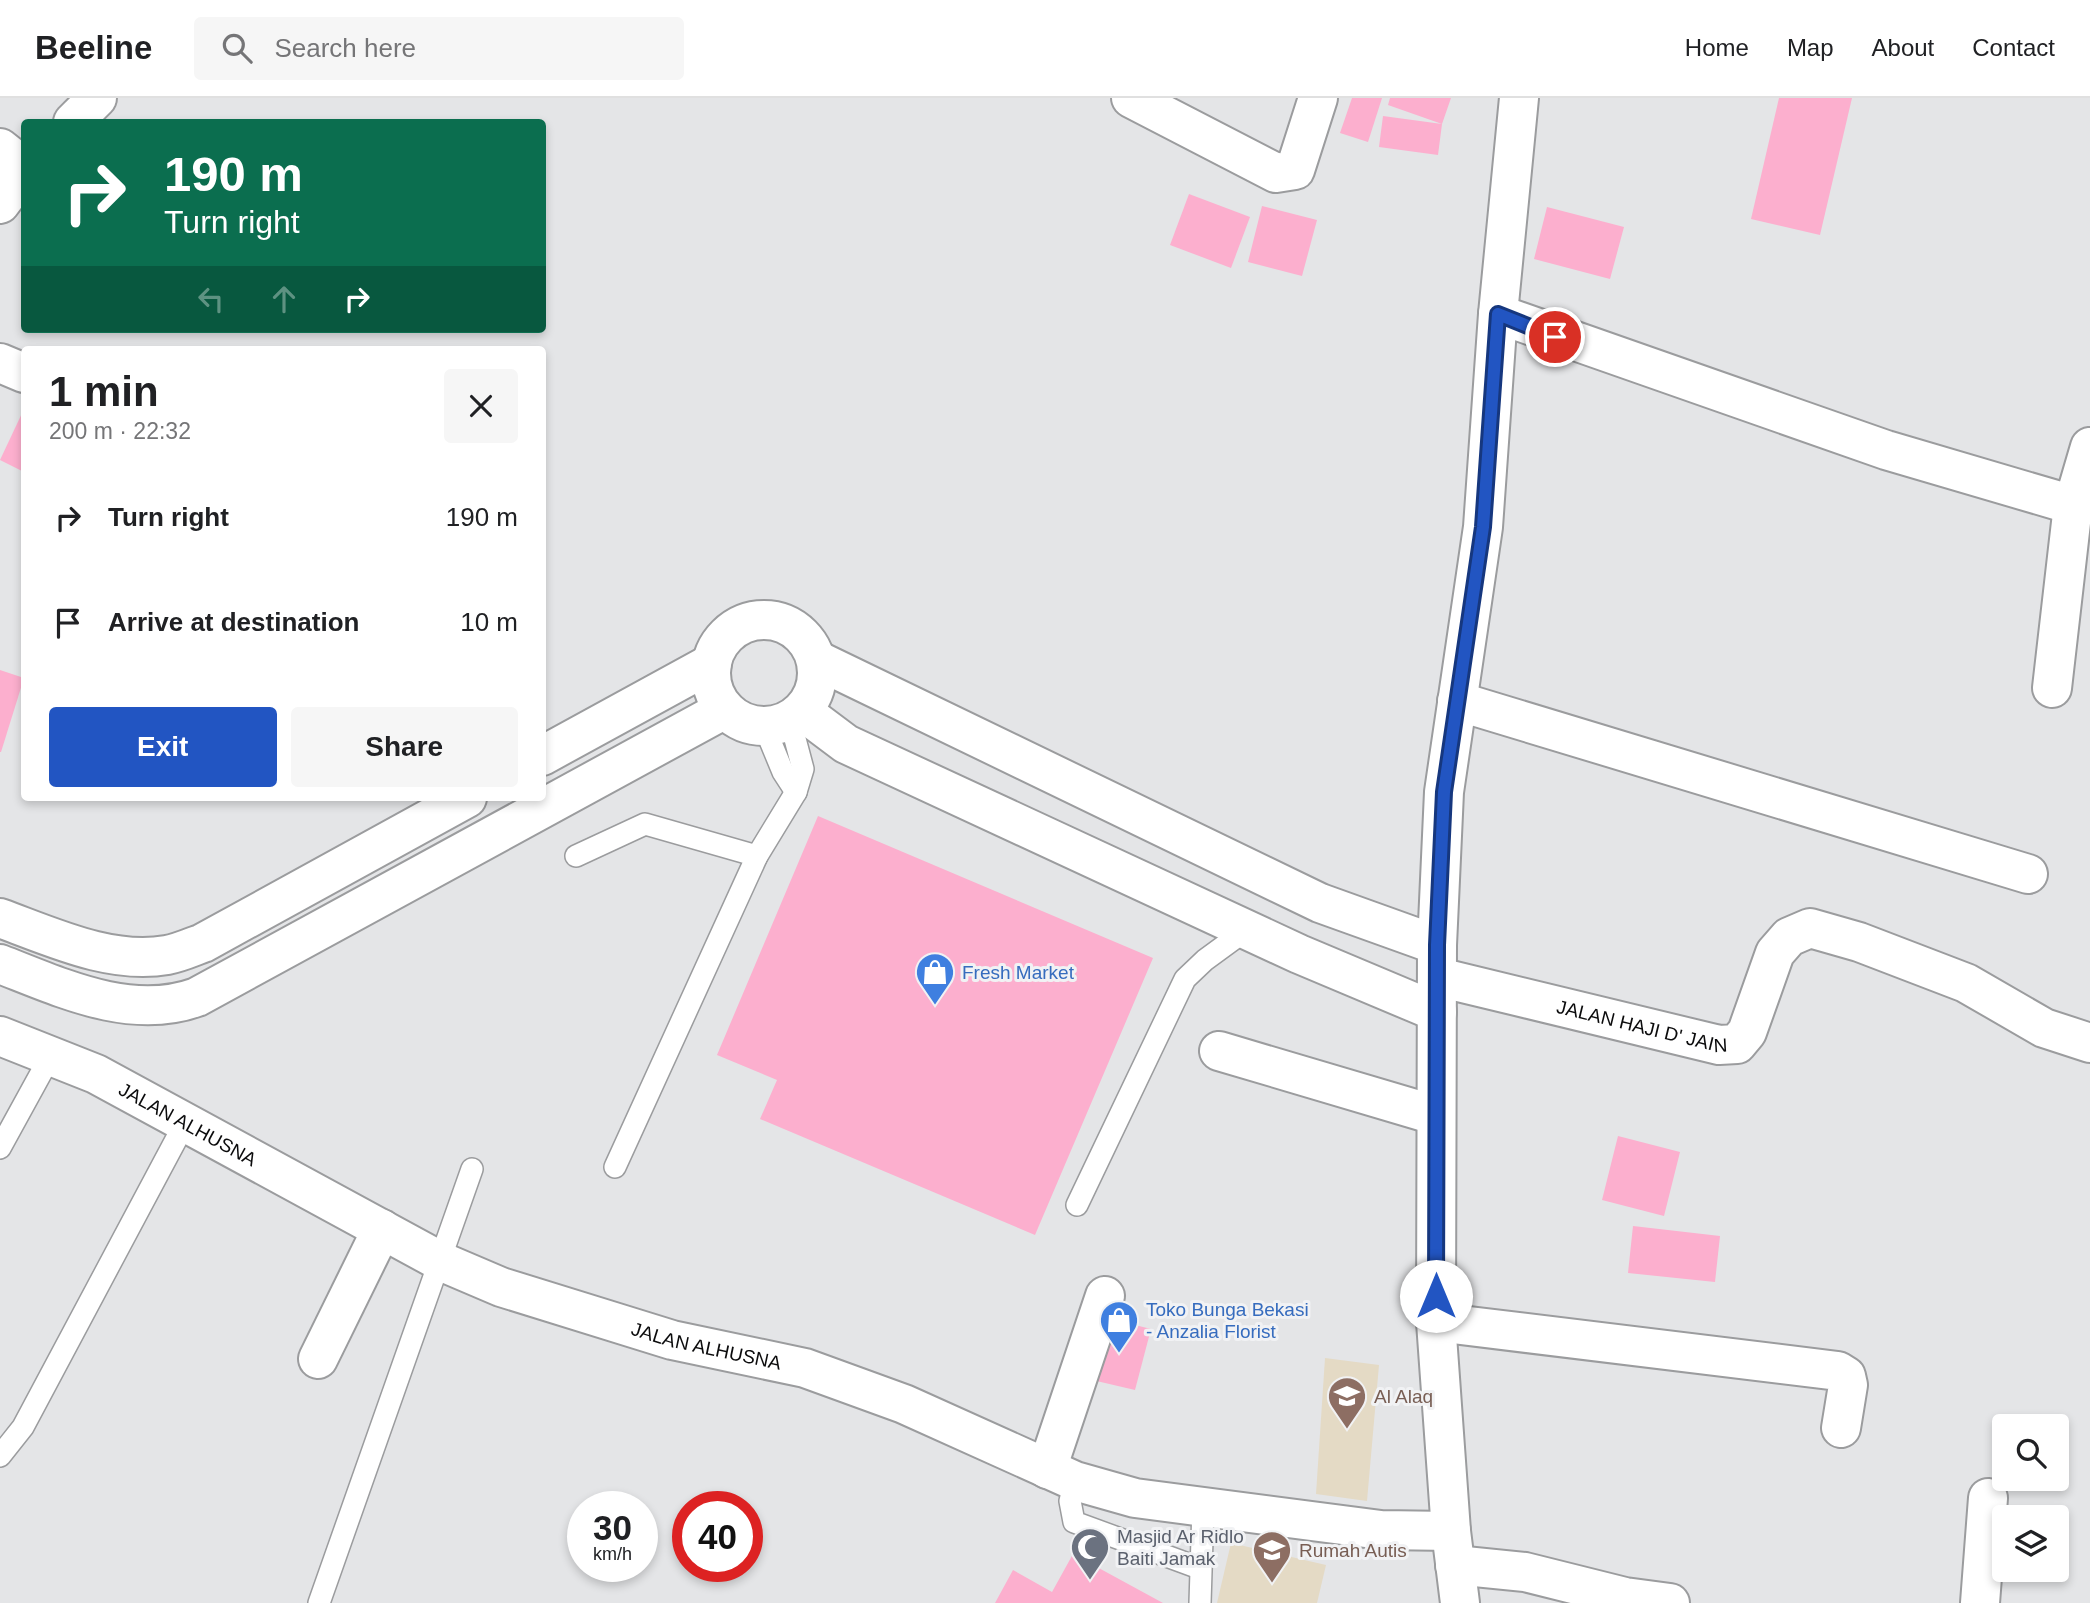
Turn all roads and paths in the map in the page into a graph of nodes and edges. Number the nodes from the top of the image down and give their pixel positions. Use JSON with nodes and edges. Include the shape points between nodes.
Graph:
{"nodes":[{"id":1,"x":97,"y":98,"type":"edge"},
{"id":2,"x":1131,"y":98,"type":"edge"},
{"id":3,"x":1318,"y":98,"type":"edge"},
{"id":4,"x":1519,"y":98,"type":"edge"},
{"id":5,"x":76,"y":119,"type":"edge"},
{"id":6,"x":0,"y":148,"type":"edge"},
{"id":7,"x":21,"y":166,"type":"edge"},
{"id":8,"x":21,"y":173,"type":"edge"},
{"id":9,"x":0,"y":204,"type":"edge"},
{"id":10,"x":1498,"y":314,"type":"junction"},
{"id":11,"x":0,"y":363,"type":"edge"},
{"id":12,"x":21,"y":372,"type":"edge"},
{"id":13,"x":2090,"y":447,"type":"edge"},
{"id":14,"x":2073,"y":505,"type":"junction"},
{"id":15,"x":817,"y":660,"type":"junction"},
{"id":16,"x":712,"y":663,"type":"junction"},
{"id":17,"x":2052,"y":688,"type":"dead end"},
{"id":18,"x":1457,"y":701,"type":"junction"},
{"id":19,"x":725,"y":709,"type":"junction"},
{"id":20,"x":785,"y":719,"type":"junction"},
{"id":21,"x":546,"y":754,"type":"edge"},
{"id":22,"x":462,"y":801,"type":"edge"},
{"id":23,"x":576,"y":856,"type":"dead end"},
{"id":24,"x":757,"y":856,"type":"junction"},
{"id":25,"x":2028,"y":874,"type":"dead end"},
{"id":26,"x":0,"y":918,"type":"edge"},
{"id":27,"x":1246,"y":930,"type":"junction"},
{"id":28,"x":0,"y":964,"type":"edge"},
{"id":29,"x":1437,"y":978,"type":"junction"},
{"id":30,"x":0,"y":1036,"type":"edge"},
{"id":31,"x":2090,"y":1043,"type":"edge"},
{"id":32,"x":1219,"y":1051,"type":"dead end"},
{"id":33,"x":51,"y":1055,"type":"junction"},
{"id":34,"x":1435,"y":1115,"type":"junction"},
{"id":35,"x":186,"y":1121,"type":"junction"},
{"id":36,"x":0,"y":1148,"type":"edge"},
{"id":37,"x":615,"y":1167,"type":"dead end"},
{"id":38,"x":472,"y":1169,"type":"dead end"},
{"id":39,"x":1077,"y":1205,"type":"dead end"},
{"id":40,"x":382,"y":1229,"type":"junction"},
{"id":41,"x":440,"y":1261,"type":"junction"},
{"id":42,"x":1105,"y":1296,"type":"dead end"},
{"id":43,"x":1436,"y":1322,"type":"junction"},
{"id":44,"x":318,"y":1359,"type":"dead end"},
{"id":45,"x":1841,"y":1428,"type":"dead end"},
{"id":46,"x":0,"y":1456,"type":"edge"},
{"id":47,"x":1061,"y":1475,"type":"junction"},
{"id":48,"x":1988,"y":1498,"type":"dead end"},
{"id":49,"x":1203,"y":1507,"type":"junction"},
{"id":50,"x":1453,"y":1548,"type":"junction"},
{"id":51,"x":1199,"y":1568,"type":"junction"},
{"id":52,"x":319,"y":1603,"type":"edge"},
{"id":53,"x":1200,"y":1603,"type":"edge"},
{"id":54,"x":1460,"y":1603,"type":"edge"},
{"id":55,"x":1671,"y":1603,"type":"edge"},
{"id":56,"x":1980,"y":1603,"type":"edge"}],
"edges":[{"from":1,"to":5,"type":"street"},
{"from":2,"to":3,"type":"street","via":[[1276,173],[1295,170]]},
{"from":4,"to":10,"type":"street"},
{"from":6,"to":7,"type":"street"},
{"from":8,"to":9,"type":"street"},
{"from":10,"to":14,"type":"street","via":[[1886,450]]},
{"from":10,"to":18,"type":"street","via":[[1483,527]]},
{"from":11,"to":12,"type":"street"},
{"from":13,"to":14,"type":"street"},
{"from":14,"to":17,"type":"street"},
{"from":15,"to":16,"type":"street","via":[[800,633],[771,620],[740,625],[717,648]]},
{"from":15,"to":20,"type":"street","via":[[816,688]]},
{"from":15,"to":29,"type":"street","via":[[1320,903]]},
{"from":16,"to":19,"type":"street","via":[[711,680]]},
{"from":16,"to":21,"type":"street"},
{"from":18,"to":25,"type":"street"},
{"from":18,"to":29,"type":"street","via":[[1444,792]]},
{"from":19,"to":20,"type":"street","via":[[743,721]]},
{"from":19,"to":28,"type":"street","via":[[175,1005],[139,1006],[78,994]]},
{"from":20,"to":24,"type":"lane","via":[[803,769],[796,792]]},
{"from":20,"to":27,"type":"street"},
{"from":22,"to":26,"type":"street","via":[[203,943],[168,955],[136,957],[99,951]]},
{"from":23,"to":24,"type":"lane","via":[[645,824]]},
{"from":24,"to":37,"type":"lane"},
{"from":27,"to":29,"type":"street"},
{"from":27,"to":39,"type":"lane","via":[[1185,979]]},
{"from":29,"to":31,"type":"street","name":"JALAN HAJI D' JAIN","via":[[1719,1045],[1737,1044],[1747,1032],[1775,953],[1789,937],[1810,928],[1966,982],[2045,1028]]},
{"from":29,"to":34,"type":"street"},
{"from":30,"to":33,"type":"street","name":"JALAN ALHUSNA"},
{"from":32,"to":34,"type":"street"},
{"from":33,"to":35,"type":"street","name":"JALAN ALHUSNA"},
{"from":33,"to":36,"type":"lane"},
{"from":34,"to":43,"type":"street"},
{"from":35,"to":40,"type":"street","name":"JALAN ALHUSNA"},
{"from":35,"to":46,"type":"lane","via":[[23,1427]]},
{"from":38,"to":41,"type":"lane"},
{"from":40,"to":41,"type":"street","name":"JALAN ALHUSNA"},
{"from":40,"to":44,"type":"street"},
{"from":41,"to":47,"type":"street","name":"JALAN ALHUSNA","via":[[500,1287],[672,1340],[805,1368],[904,1404]]},
{"from":41,"to":52,"type":"lane"},
{"from":42,"to":47,"type":"street"},
{"from":43,"to":45,"type":"street","via":[[1838,1371],[1846,1376],[1848,1385]]},
{"from":43,"to":50,"type":"street"},
{"from":47,"to":49,"type":"street","name":"JALAN ALHUSNA","via":[[1135,1498]]},
{"from":47,"to":51,"type":"lane","via":[[1074,1522]]},
{"from":48,"to":56,"type":"street"},
{"from":49,"to":50,"type":"street","name":"JALAN ALHUSNA","via":[[1381,1530]]},
{"from":49,"to":51,"type":"lane"},
{"from":50,"to":54,"type":"street"},
{"from":50,"to":55,"type":"street","name":"JALAN ALHUSNA","via":[[1598,1591]]},
{"from":51,"to":53,"type":"lane"}]}
